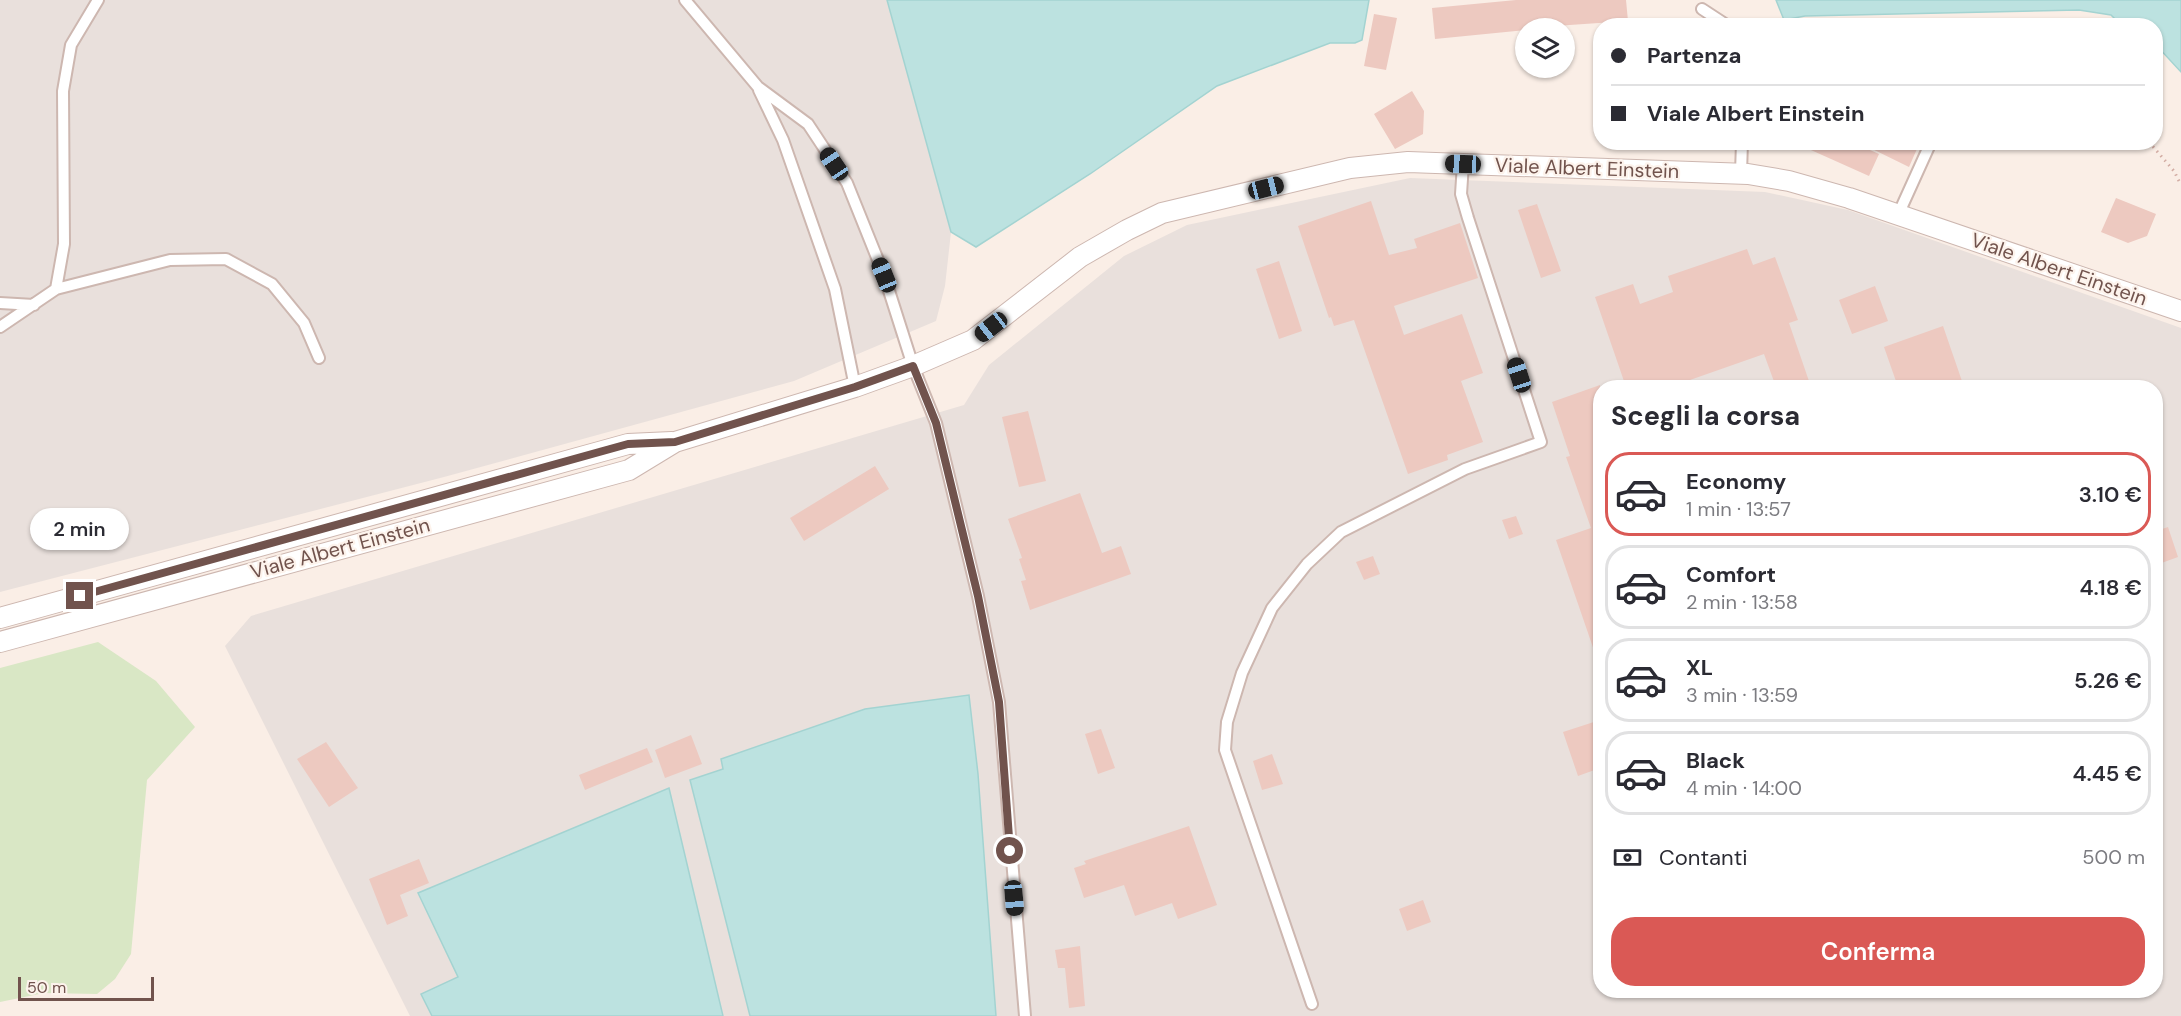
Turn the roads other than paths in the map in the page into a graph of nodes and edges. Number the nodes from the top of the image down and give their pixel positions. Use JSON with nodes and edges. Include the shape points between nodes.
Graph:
{"nodes":[{"id":1,"x":98,"y":0,"type":"edge"},
{"id":2,"x":685,"y":0,"type":"edge"},
{"id":3,"x":1702,"y":9,"type":"dead end"},
{"id":4,"x":1716,"y":18,"type":"edge"},
{"id":5,"x":758,"y":87,"type":"junction"},
{"id":6,"x":1742,"y":150,"type":"edge"},
{"id":7,"x":1927,"y":150,"type":"edge"},
{"id":8,"x":1463,"y":164,"type":"junction"},
{"id":9,"x":1741,"y":173,"type":"junction"},
{"id":10,"x":1898,"y":215,"type":"junction"},
{"id":11,"x":56,"y":288,"type":"junction"},
{"id":12,"x":0,"y":303,"type":"edge"},
{"id":13,"x":34,"y":305,"type":"junction"},
{"id":14,"x":2181,"y":311,"type":"edge"},
{"id":15,"x":0,"y":327,"type":"edge"},
{"id":16,"x":319,"y":358,"type":"dead end"},
{"id":17,"x":913,"y":366,"type":"junction"},
{"id":18,"x":855,"y":387,"type":"junction"},
{"id":19,"x":339,"y":536,"type":"junction"},
{"id":20,"x":0,"y":618,"type":"edge"},
{"id":21,"x":0,"y":642,"type":"edge"},
{"id":22,"x":1312,"y":1004,"type":"dead end"},
{"id":23,"x":1025,"y":1016,"type":"edge"}],
"edges":[{"from":1,"to":11,"type":"lane","via":[[71,45],[63,91],[64,244]]},
{"from":2,"to":5,"type":"lane"},
{"from":3,"to":4,"type":"lane"},
{"from":5,"to":17,"type":"lane","via":[[808,124],[847,183],[884,275]]},
{"from":5,"to":18,"type":"lane","via":[[783,140],[835,289]]},
{"from":6,"to":9,"type":"lane"},
{"from":7,"to":10,"type":"lane"},
{"from":8,"to":9,"type":"street","name":"Viale Albert Einstein"},
{"from":8,"to":17,"type":"street","name":"Viale Albert Einstein","via":[[1408,162],[1350,168],[1162,213],[1080,257],[973,340]]},
{"from":8,"to":22,"type":"lane","via":[[1463,202],[1541,442],[1465,469],[1341,532],[1306,564],[1272,608],[1242,673],[1227,722],[1225,750]]},
{"from":9,"to":10,"type":"street","name":"Viale Albert Einstein","via":[[1789,181]]},
{"from":10,"to":14,"type":"street","name":"Viale Albert Einstein"},
{"from":11,"to":13,"type":"lane"},
{"from":11,"to":16,"type":"lane","via":[[170,260],[226,259],[272,284],[304,323]]},
{"from":12,"to":13,"type":"lane"},
{"from":13,"to":15,"type":"lane"},
{"from":17,"to":18,"type":"street","name":"Viale Albert Einstein"},
{"from":17,"to":23,"type":"lane","via":[[936,423],[999,702]]},
{"from":18,"to":19,"type":"street","name":"Viale Albert Einstein","via":[[675,442],[628,444]]},
{"from":19,"to":20,"type":"street","name":"Viale Albert Einstein","via":[[162,574]]},
{"from":19,"to":21,"type":"street","name":"Viale Albert Einstein","via":[[168,595]]}]}
